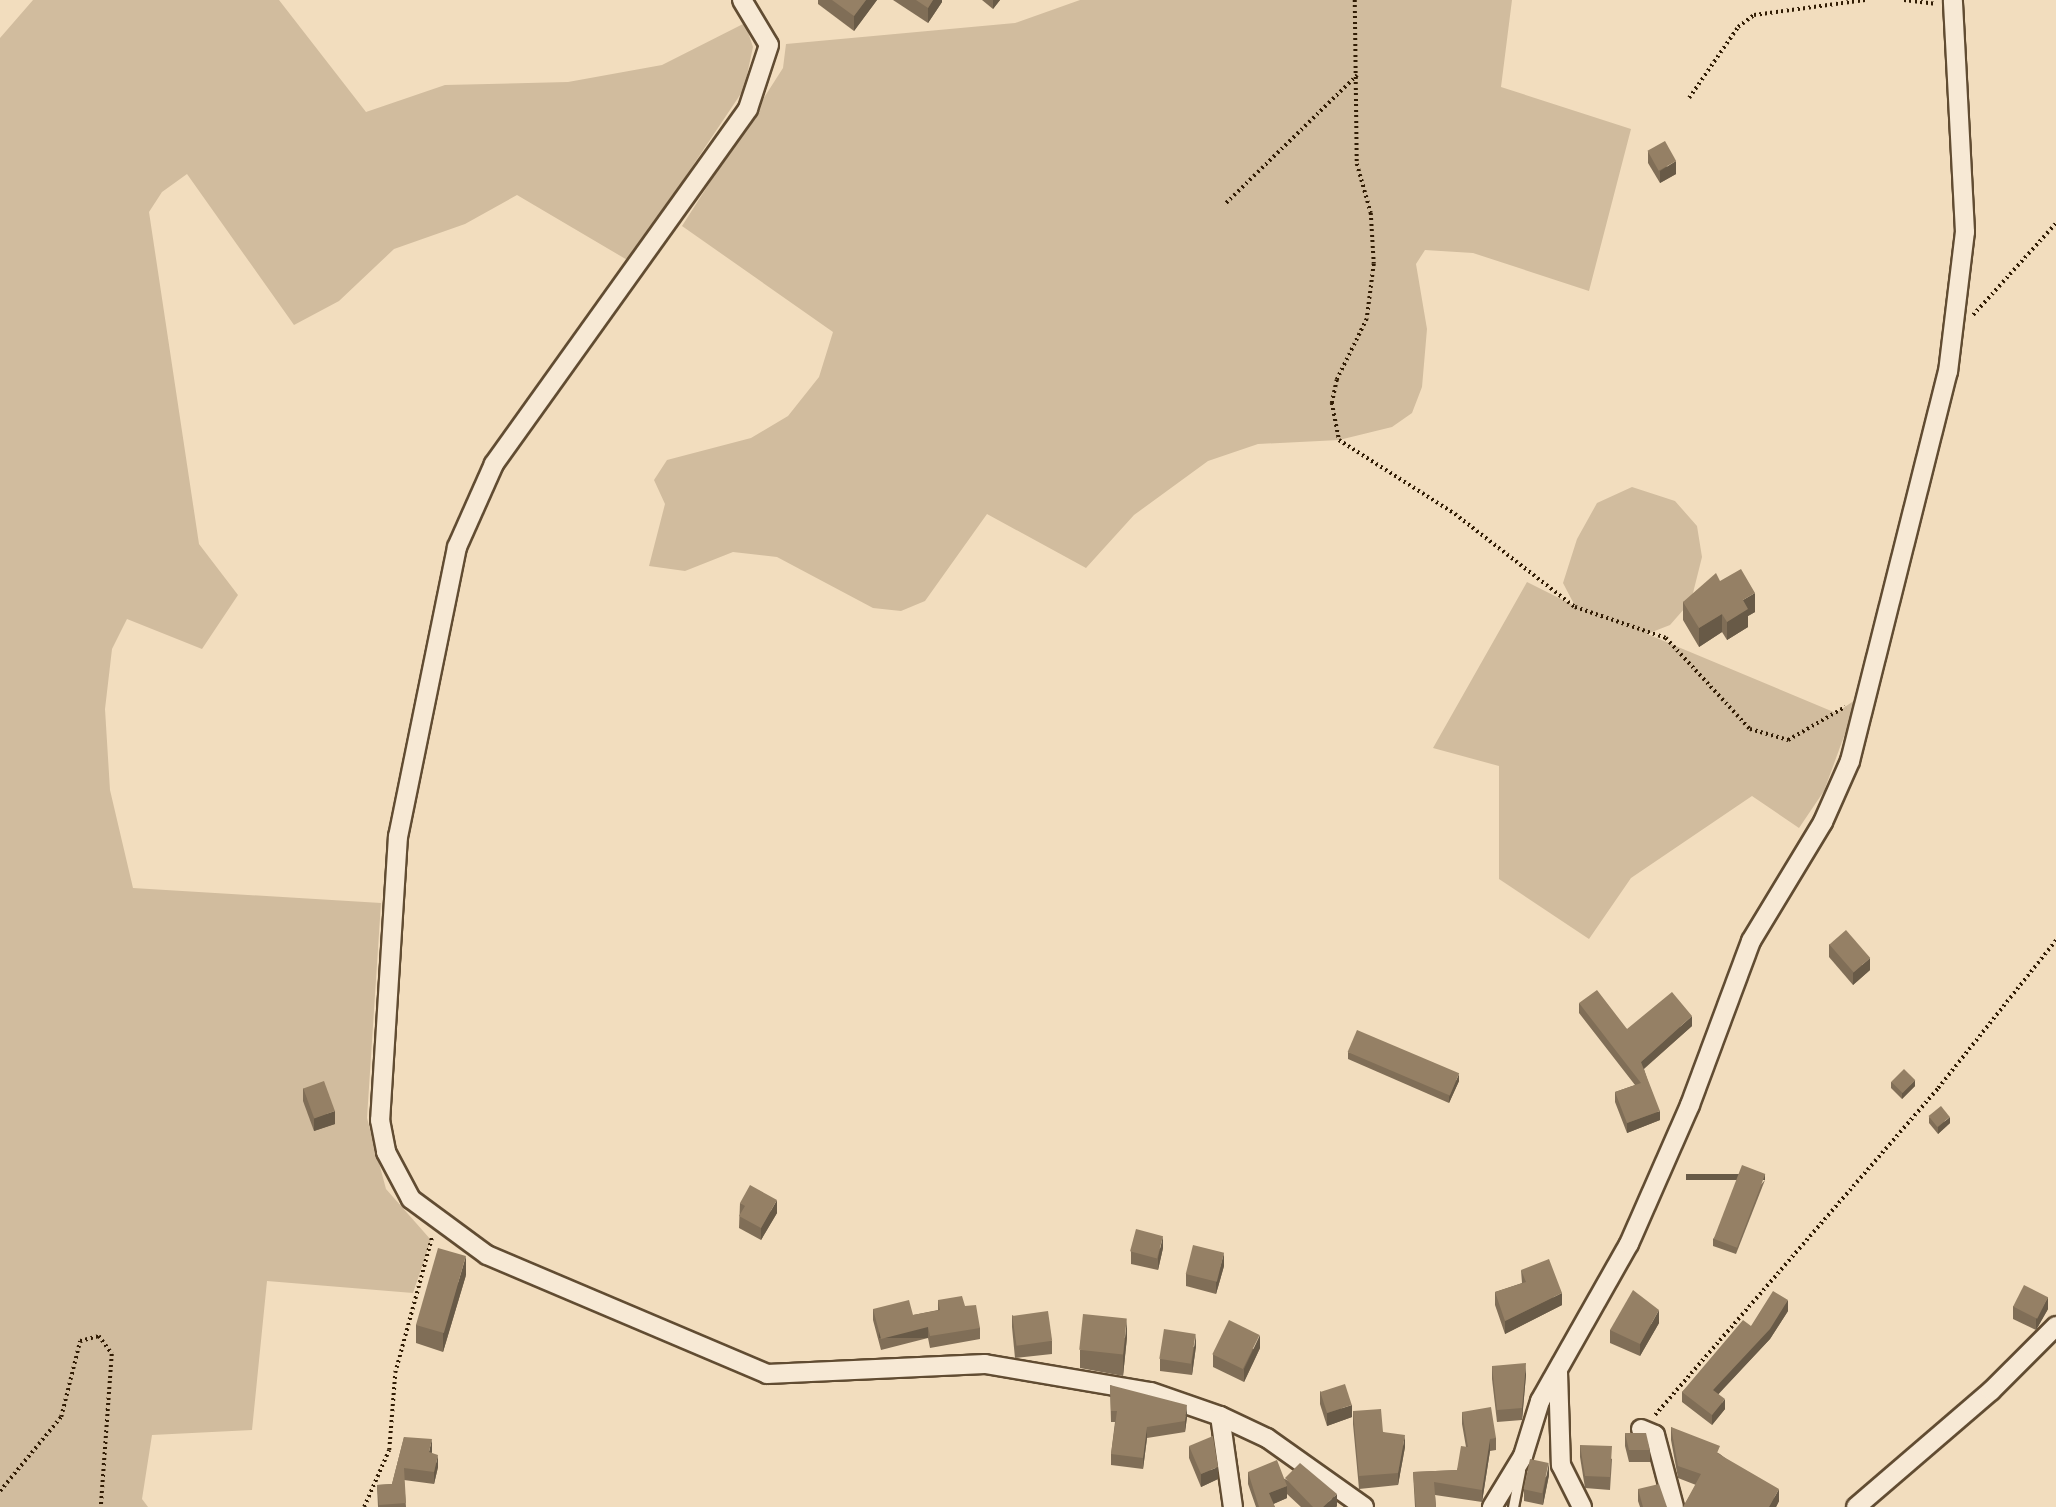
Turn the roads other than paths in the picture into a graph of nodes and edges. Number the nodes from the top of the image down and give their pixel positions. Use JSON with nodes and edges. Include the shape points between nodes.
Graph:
{"nodes":[{"id":1,"x":742,"y":0,"type":"edge"},
{"id":2,"x":1953,"y":3,"type":"edge"},
{"id":3,"x":2056,"y":1326,"type":"edge"},
{"id":4,"x":1558,"y":1372,"type":"junction"},
{"id":5,"x":1220,"y":1416,"type":"junction"},
{"id":6,"x":1641,"y":1430,"type":"edge"},
{"id":7,"x":1523,"y":1456,"type":"junction"},
{"id":8,"x":1233,"y":1507,"type":"edge"},
{"id":9,"x":1364,"y":1507,"type":"edge"},
{"id":10,"x":1492,"y":1507,"type":"edge"},
{"id":11,"x":1513,"y":1507,"type":"edge"},
{"id":12,"x":1582,"y":1507,"type":"edge"},
{"id":13,"x":1674,"y":1507,"type":"edge"},
{"id":14,"x":1856,"y":1507,"type":"edge"}],
"edges":[{"from":1,"to":5,"type":"street","via":[[769,45],[761,83],[494,464],[469,513],[447,587],[398,836],[380,1120],[396,1179],[436,1223],[527,1274],[767,1374],[985,1364],[1151,1392]]},
{"from":2,"to":4,"type":"street","via":[[1965,178],[1952,341],[1869,690],[1838,790],[1751,941],[1690,1105],[1629,1244]]},
{"from":3,"to":14,"type":"street","via":[[1991,1391]]},
{"from":4,"to":7,"type":"street","via":[[1540,1402]]},
{"from":4,"to":12,"type":"street","via":[[1561,1465]]},
{"from":5,"to":8,"type":"street"},
{"from":5,"to":9,"type":"street","via":[[1267,1438]]},
{"from":6,"to":13,"type":"street","via":[[1655,1435]]},
{"from":7,"to":10,"type":"street"},
{"from":7,"to":11,"type":"lane"}]}
